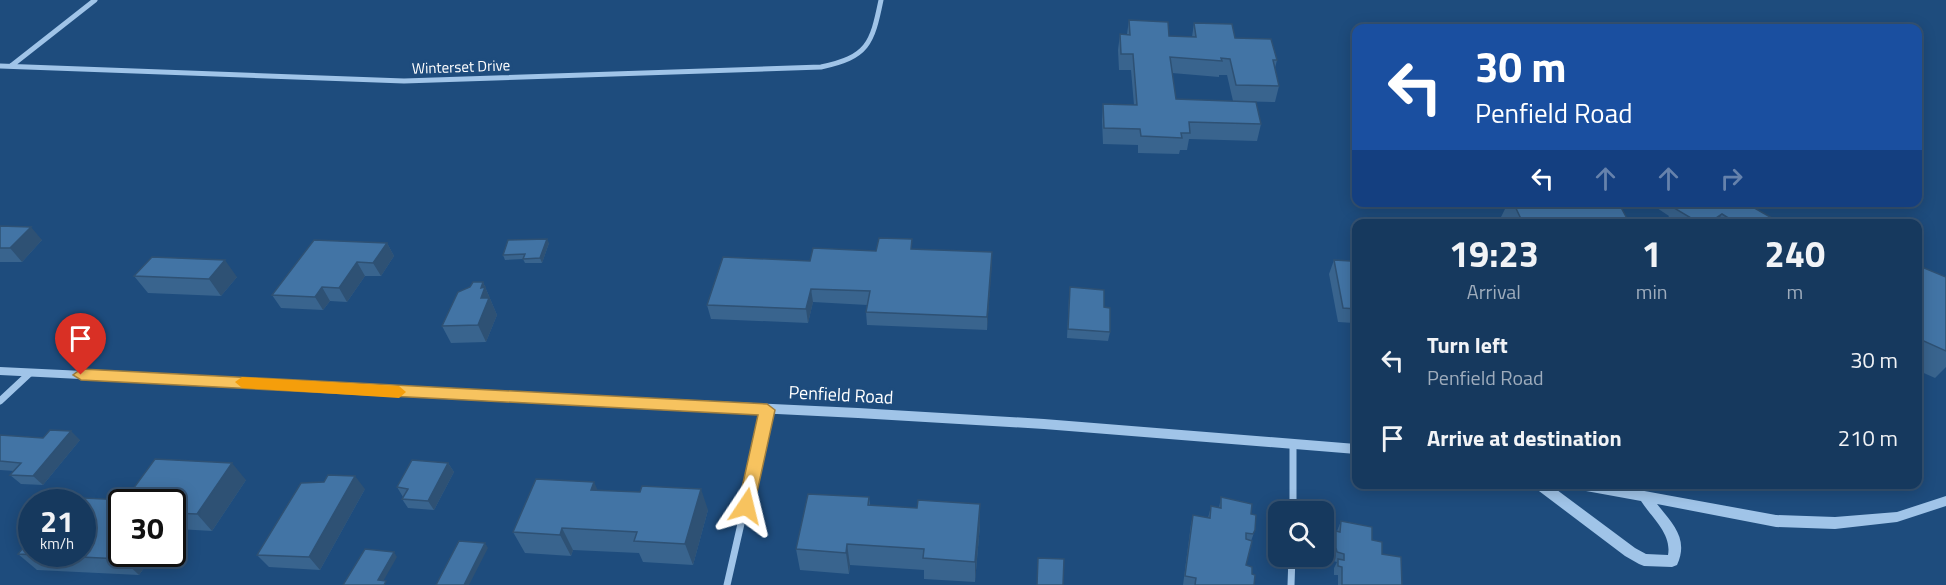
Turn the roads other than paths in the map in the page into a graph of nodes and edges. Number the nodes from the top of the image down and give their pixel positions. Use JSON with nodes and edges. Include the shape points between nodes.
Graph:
{"nodes":[{"id":1,"x":95,"y":0,"type":"edge"},
{"id":2,"x":881,"y":0,"type":"edge"},
{"id":3,"x":0,"y":66,"type":"edge"},
{"id":4,"x":10,"y":66,"type":"junction"},
{"id":5,"x":0,"y":371,"type":"edge"},
{"id":6,"x":30,"y":373,"type":"junction"},
{"id":7,"x":0,"y":402,"type":"edge"},
{"id":8,"x":767,"y":410,"type":"junction"},
{"id":9,"x":1293,"y":443,"type":"junction"},
{"id":10,"x":1352,"y":449,"type":"edge"},
{"id":11,"x":1545,"y":489,"type":"edge"},
{"id":12,"x":1599,"y":489,"type":"edge"},
{"id":13,"x":1646,"y":499,"type":"junction"},
{"id":14,"x":1293,"y":501,"type":"edge"},
{"id":15,"x":1946,"y":501,"type":"edge"},
{"id":16,"x":1292,"y":567,"type":"edge"},
{"id":17,"x":727,"y":585,"type":"edge"},
{"id":18,"x":1291,"y":585,"type":"edge"}],
"edges":[{"from":1,"to":4,"type":"street"},
{"from":2,"to":4,"type":"street","name":"Winterset Drive","via":[[870,46],[838,64],[821,67],[404,81]]},
{"from":3,"to":4,"type":"street","name":"Winterset Drive"},
{"from":5,"to":6,"type":"street","name":"Penfield Road"},
{"from":6,"to":7,"type":"street"},
{"from":6,"to":8,"type":"street","name":"Penfield Road"},
{"from":8,"to":9,"type":"street","name":"Penfield Road"},
{"from":8,"to":17,"type":"street","via":[[747,493],[745,520]]},
{"from":9,"to":10,"type":"street","name":"Penfield Road"},
{"from":9,"to":14,"type":"street"},
{"from":11,"to":13,"type":"street","via":[[1618,545],[1644,560],[1672,561],[1678,553],[1677,544]]},
{"from":12,"to":13,"type":"street"},
{"from":13,"to":15,"type":"street","via":[[1776,521],[1835,523],[1897,517]]},
{"from":16,"to":18,"type":"street"}]}
